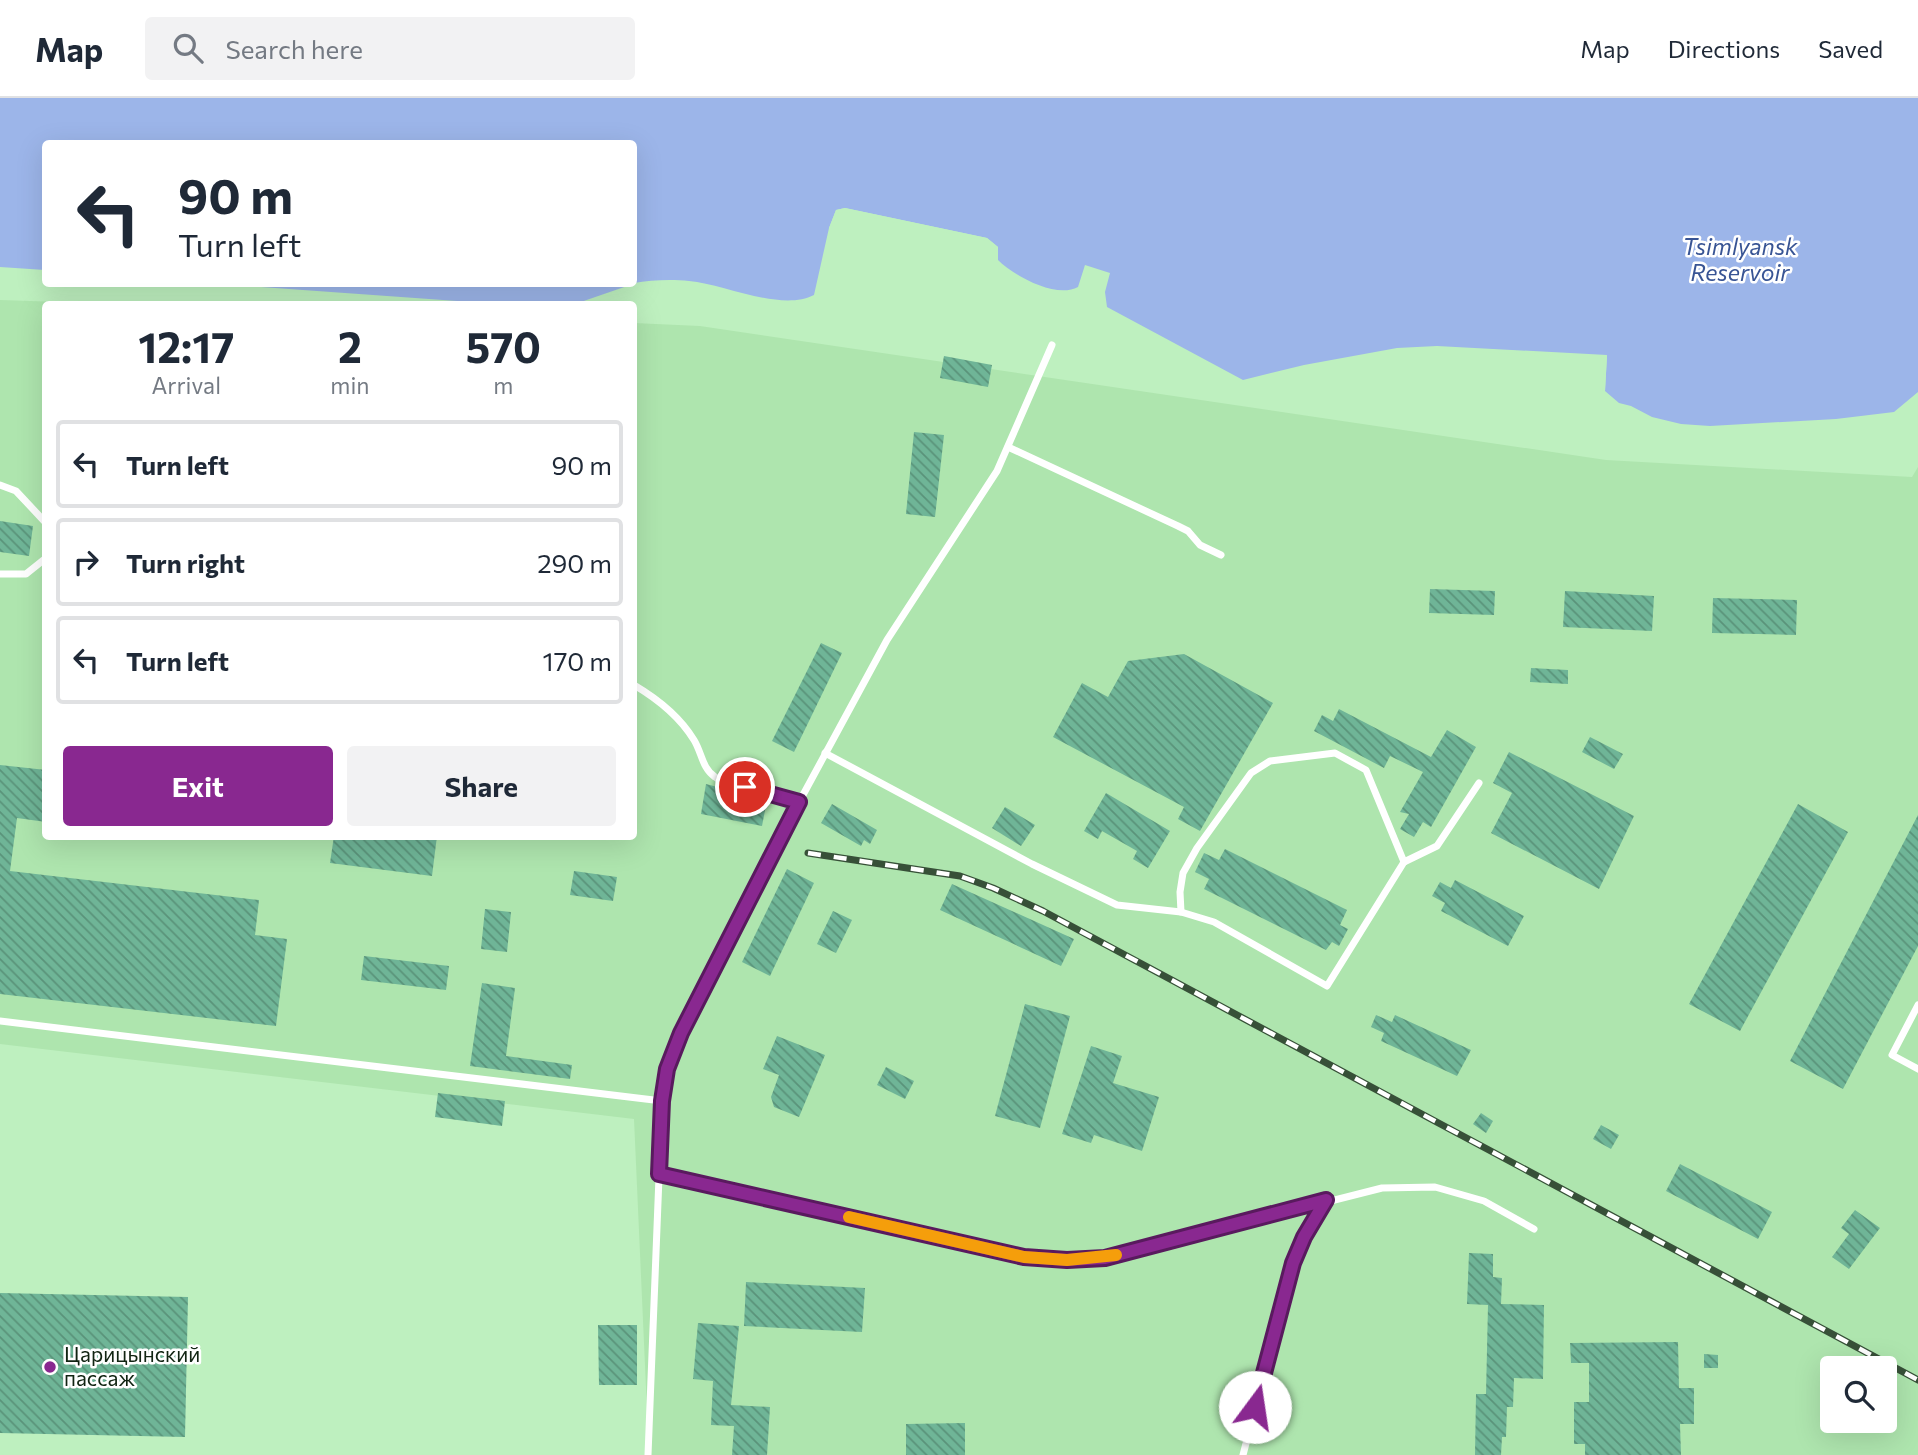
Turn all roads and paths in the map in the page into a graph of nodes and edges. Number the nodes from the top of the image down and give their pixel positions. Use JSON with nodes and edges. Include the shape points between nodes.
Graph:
{"nodes":[{"id":1,"x":1052,"y":345,"type":"dead end"},
{"id":2,"x":1008,"y":447,"type":"junction"},
{"id":3,"x":0,"y":485,"type":"edge"},
{"id":4,"x":42,"y":519,"type":"edge"},
{"id":5,"x":1221,"y":555,"type":"dead end"},
{"id":6,"x":42,"y":561,"type":"edge"},
{"id":7,"x":0,"y":574,"type":"edge"},
{"id":8,"x":637,"y":687,"type":"edge"},
{"id":9,"x":825,"y":753,"type":"junction"},
{"id":10,"x":1479,"y":783,"type":"dead end"},
{"id":11,"x":799,"y":802,"type":"junction"},
{"id":12,"x":1405,"y":862,"type":"junction"},
{"id":13,"x":1181,"y":912,"type":"junction"},
{"id":14,"x":1918,"y":1005,"type":"edge"},
{"id":15,"x":0,"y":1021,"type":"edge"},
{"id":16,"x":1918,"y":1069,"type":"edge"},
{"id":17,"x":662,"y":1101,"type":"junction"},
{"id":18,"x":659,"y":1174,"type":"junction"},
{"id":19,"x":1326,"y":1200,"type":"junction"},
{"id":20,"x":1534,"y":1229,"type":"dead end"},
{"id":21,"x":648,"y":1455,"type":"edge"},
{"id":22,"x":1243,"y":1455,"type":"edge"}],
"edges":[{"from":1,"to":2,"type":"lane"},
{"from":2,"to":5,"type":"lane","via":[[1188,531],[1200,545]]},
{"from":2,"to":9,"type":"lane","via":[[982,498],[887,640]]},
{"from":3,"to":4,"type":"lane","via":[[16,491]]},
{"from":6,"to":7,"type":"lane","via":[[26,574]]},
{"from":8,"to":11,"type":"lane","via":[[683,725],[703,757],[704,767],[718,780]]},
{"from":9,"to":11,"type":"lane"},
{"from":9,"to":13,"type":"lane","via":[[1117,905]]},
{"from":10,"to":12,"type":"lane","via":[[1437,846]]},
{"from":11,"to":17,"type":"lane","via":[[681,1033],[667,1069]]},
{"from":12,"to":13,"type":"lane","via":[[1328,986],[1214,922]]},
{"from":12,"to":13,"type":"lane","via":[[1366,770],[1335,753],[1270,761],[1251,773],[1197,848],[1183,873]]},
{"from":14,"to":16,"type":"lane","via":[[1892,1055]]},
{"from":15,"to":17,"type":"lane"},
{"from":17,"to":18,"type":"lane"},
{"from":18,"to":19,"type":"lane","via":[[1024,1257],[1067,1260],[1105,1258]]},
{"from":18,"to":21,"type":"lane"},
{"from":19,"to":20,"type":"lane","via":[[1382,1188],[1435,1187],[1484,1201]]},
{"from":19,"to":22,"type":"lane","via":[[1293,1263]]}]}
